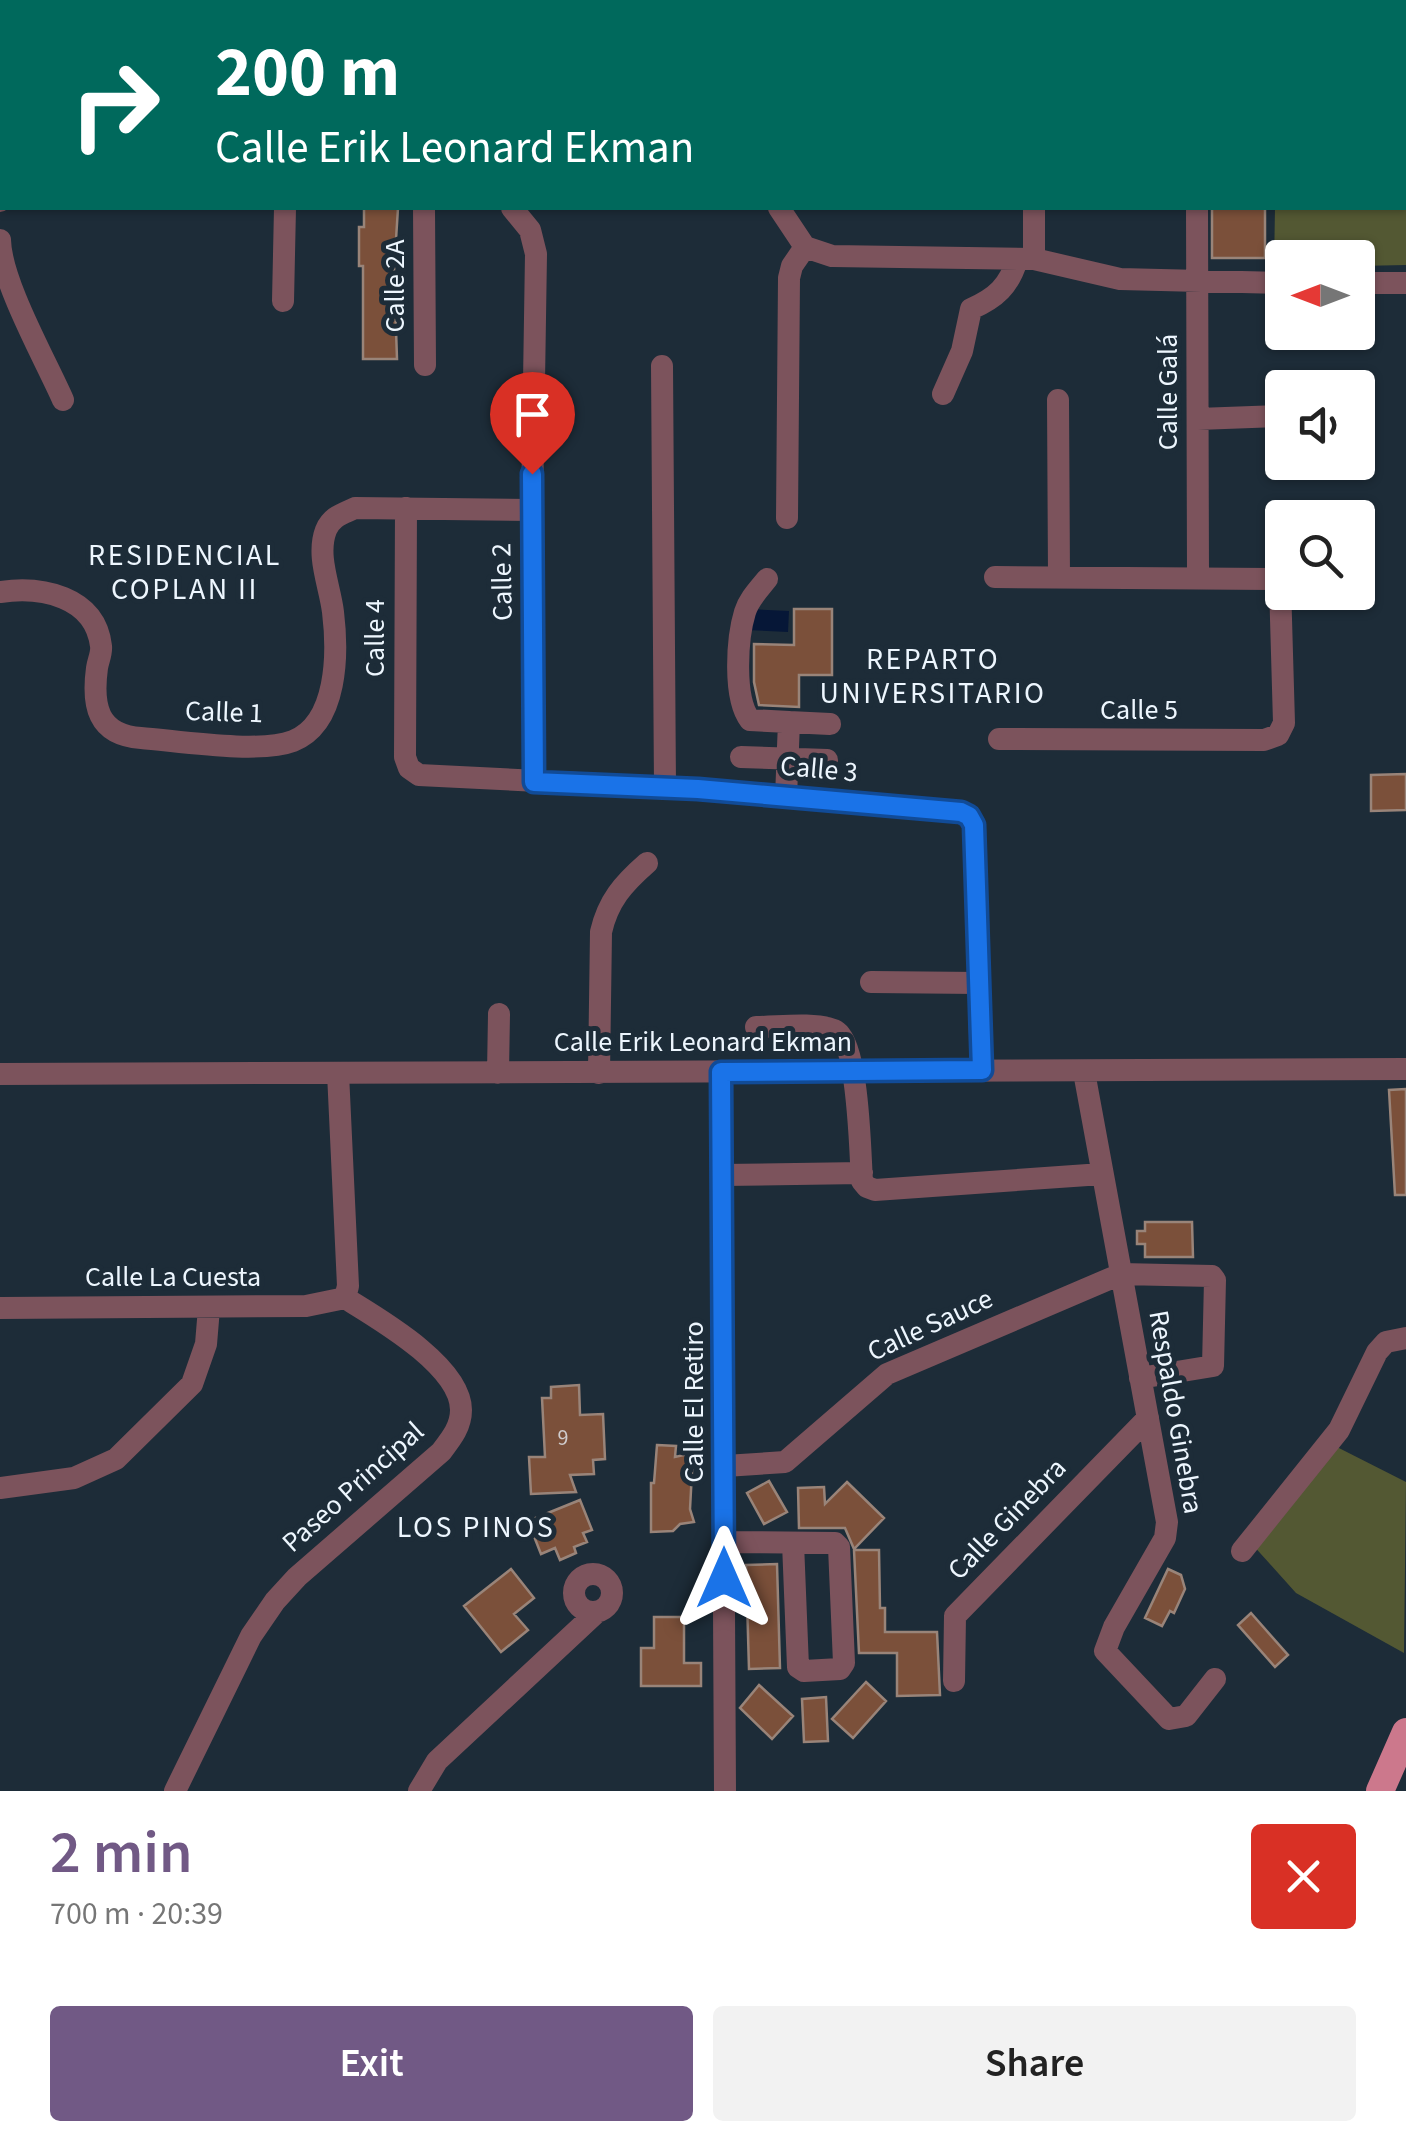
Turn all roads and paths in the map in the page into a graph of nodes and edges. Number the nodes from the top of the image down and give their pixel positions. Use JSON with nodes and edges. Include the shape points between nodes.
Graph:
{"nodes":[{"id":1,"x":285,"y":210,"type":"edge"},
{"id":2,"x":424,"y":210,"type":"edge"},
{"id":3,"x":514,"y":210,"type":"edge"},
{"id":4,"x":780,"y":210,"type":"edge"},
{"id":5,"x":1034,"y":210,"type":"edge"},
{"id":6,"x":1197,"y":210,"type":"edge"},
{"id":7,"x":0,"y":240,"type":"edge"},
{"id":8,"x":805,"y":247,"type":"junction"},
{"id":9,"x":1026,"y":259,"type":"junction"},
{"id":10,"x":1197,"y":283,"type":"junction"},
{"id":11,"x":1265,"y":283,"type":"edge"},
{"id":12,"x":1375,"y":283,"type":"edge"},
{"id":13,"x":1406,"y":283,"type":"edge"},
{"id":14,"x":284,"y":301,"type":"dead end"},
{"id":15,"x":425,"y":364,"type":"dead end"},
{"id":16,"x":662,"y":366,"type":"dead end"},
{"id":17,"x":943,"y":394,"type":"dead end"},
{"id":18,"x":63,"y":400,"type":"dead end"},
{"id":19,"x":1058,"y":400,"type":"dead end"},
{"id":20,"x":1265,"y":417,"type":"edge"},
{"id":21,"x":1198,"y":419,"type":"junction"},
{"id":22,"x":406,"y":508,"type":"junction"},
{"id":23,"x":532,"y":510,"type":"junction"},
{"id":24,"x":787,"y":518,"type":"dead end"},
{"id":25,"x":1198,"y":576,"type":"junction"},
{"id":26,"x":995,"y":577,"type":"dead end"},
{"id":27,"x":1059,"y":577,"type":"junction"},
{"id":28,"x":767,"y":579,"type":"dead end"},
{"id":29,"x":0,"y":592,"type":"edge"},
{"id":30,"x":789,"y":722,"type":"junction"},
{"id":31,"x":830,"y":724,"type":"dead end"},
{"id":32,"x":999,"y":739,"type":"dead end"},
{"id":33,"x":741,"y":756,"type":"dead end"},
{"id":34,"x":788,"y":758,"type":"junction"},
{"id":35,"x":827,"y":760,"type":"dead end"},
{"id":36,"x":409,"y":768,"type":"joint"},
{"id":37,"x":534,"y":782,"type":"junction"},
{"id":38,"x":665,"y":788,"type":"junction"},
{"id":39,"x":786,"y":796,"type":"junction"},
{"id":40,"x":647,"y":863,"type":"dead end"},
{"id":41,"x":872,"y":982,"type":"dead end"},
{"id":42,"x":979,"y":983,"type":"junction"},
{"id":43,"x":499,"y":1014,"type":"dead end"},
{"id":44,"x":756,"y":1027,"type":"dead end"},
{"id":45,"x":1406,"y":1069,"type":"edge"},
{"id":46,"x":982,"y":1070,"type":"junction"},
{"id":47,"x":853,"y":1071,"type":"junction"},
{"id":48,"x":721,"y":1072,"type":"junction"},
{"id":49,"x":1084,"y":1072,"type":"junction"},
{"id":50,"x":498,"y":1073,"type":"junction"},
{"id":51,"x":599,"y":1073,"type":"junction"},
{"id":52,"x":0,"y":1074,"type":"edge"},
{"id":53,"x":338,"y":1074,"type":"junction"},
{"id":54,"x":1102,"y":1174,"type":"junction"},
{"id":55,"x":722,"y":1175,"type":"junction"},
{"id":56,"x":864,"y":1180,"type":"junction"},
{"id":57,"x":1121,"y":1274,"type":"junction"},
{"id":58,"x":346,"y":1298,"type":"junction"},
{"id":59,"x":0,"y":1308,"type":"edge"},
{"id":60,"x":209,"y":1308,"type":"junction"},
{"id":61,"x":1406,"y":1338,"type":"edge"},
{"id":62,"x":1140,"y":1378,"type":"junction"},
{"id":63,"x":1148,"y":1418,"type":"junction"},
{"id":64,"x":724,"y":1466,"type":"junction"},
{"id":65,"x":0,"y":1488,"type":"edge"},
{"id":66,"x":724,"y":1542,"type":"junction"},
{"id":67,"x":794,"y":1543,"type":"junction"},
{"id":68,"x":1242,"y":1551,"type":"dead end"},
{"id":69,"x":598,"y":1612,"type":"dead end"},
{"id":70,"x":1215,"y":1679,"type":"dead end"},
{"id":71,"x":954,"y":1681,"type":"dead end"},
{"id":72,"x":1406,"y":1732,"type":"edge"},
{"id":73,"x":175,"y":1791,"type":"edge"},
{"id":74,"x":420,"y":1791,"type":"edge"},
{"id":75,"x":724,"y":1791,"type":"edge"},
{"id":76,"x":1380,"y":1791,"type":"edge"}],
"edges":[{"from":1,"to":14,"type":"street"},
{"from":2,"to":15,"type":"street","name":"Calle 2A"},
{"from":3,"to":23,"type":"street","name":"Calle 2","via":[[530,230],[536,254]]},
{"from":4,"to":8,"type":"street"},
{"from":5,"to":9,"type":"street"},
{"from":6,"to":10,"type":"street","name":"Calle Galá"},
{"from":7,"to":18,"type":"street"},
{"from":8,"to":9,"type":"street","via":[[832,256]]},
{"from":8,"to":24,"type":"street","via":[[789,278]]},
{"from":9,"to":10,"type":"street","via":[[1120,279]]},
{"from":9,"to":17,"type":"street","via":[[1002,290],[971,308]]},
{"from":10,"to":11,"type":"street"},
{"from":10,"to":21,"type":"street","name":"Calle Galá"},
{"from":12,"to":13,"type":"street"},
{"from":16,"to":38,"type":"street"},
{"from":19,"to":27,"type":"street"},
{"from":20,"to":21,"type":"street"},
{"from":21,"to":25,"type":"street","name":"Calle Galá"},
{"from":22,"to":23,"type":"street","name":"Calle 1"},
{"from":22,"to":29,"type":"street","name":"Calle 1","via":[[355,508],[334,517],[325,532],[322,562],[333,615],[328,700],[314,727],[291,742],[128,737],[105,724],[94,702],[101,647],[92,620],[52,592]]},
{"from":22,"to":36,"type":"street","name":"Calle 4"},
{"from":23,"to":37,"type":"street","name":"Calle 2"},
{"from":25,"to":27,"type":"street"},
{"from":25,"to":32,"type":"street","name":"Calle 5","via":[[1280,584],[1284,723],[1278,735]]},
{"from":26,"to":27,"type":"street"},
{"from":28,"to":30,"type":"street","via":[[744,615],[739,701],[750,720]]},
{"from":30,"to":31,"type":"street"},
{"from":30,"to":34,"type":"street"},
{"from":33,"to":34,"type":"street"},
{"from":34,"to":35,"type":"street"},
{"from":34,"to":39,"type":"street"},
{"from":36,"to":37,"type":"street","name":"Calle 3","via":[[419,775]]},
{"from":37,"to":38,"type":"street","name":"Calle 3"},
{"from":38,"to":39,"type":"street","name":"Calle 3"},
{"from":39,"to":42,"type":"street","name":"Calle 3","via":[[969,816]]},
{"from":40,"to":51,"type":"street","via":[[619,888],[601,932]]},
{"from":41,"to":42,"type":"street"},
{"from":42,"to":46,"type":"street","name":"Calle 3"},
{"from":43,"to":50,"type":"street"},
{"from":44,"to":47,"type":"street","via":[[840,1032]]},
{"from":45,"to":49,"type":"street","name":"Calle Erik Leonard Ekman"},
{"from":46,"to":47,"type":"street","name":"Calle Erik Leonard Ekman"},
{"from":46,"to":49,"type":"street","name":"Calle Erik Leonard Ekman"},
{"from":47,"to":48,"type":"street","name":"Calle Erik Leonard Ekman"},
{"from":47,"to":56,"type":"street"},
{"from":48,"to":51,"type":"street","name":"Calle Erik Leonard Ekman"},
{"from":48,"to":55,"type":"street","name":"Calle El Retiro"},
{"from":49,"to":54,"type":"street","name":"Respaldo Ginebra"},
{"from":50,"to":51,"type":"street","name":"Calle Erik Leonard Ekman"},
{"from":50,"to":53,"type":"street","name":"Calle Erik Leonard Ekman"},
{"from":52,"to":53,"type":"street","name":"Calle Erik Leonard Ekman"},
{"from":53,"to":58,"type":"street"},
{"from":54,"to":56,"type":"street","via":[[875,1190]]},
{"from":54,"to":57,"type":"street","name":"Respaldo Ginebra"},
{"from":55,"to":56,"type":"street"},
{"from":55,"to":64,"type":"street","name":"Calle El Retiro"},
{"from":57,"to":62,"type":"street","name":"Respaldo Ginebra"},
{"from":57,"to":62,"type":"street","via":[[1215,1280],[1213,1366]]},
{"from":57,"to":64,"type":"street","name":"Calle Sauce","via":[[886,1374],[785,1462]]},
{"from":58,"to":60,"type":"street","name":"Calle La Cuesta","via":[[306,1306]]},
{"from":58,"to":73,"type":"street","name":"Paseo Principal","via":[[449,1378],[462,1413],[456,1432],[275,1601]]},
{"from":59,"to":60,"type":"street","name":"Calle La Cuesta"},
{"from":60,"to":65,"type":"street","via":[[192,1384],[116,1459],[74,1478]]},
{"from":61,"to":68,"type":"street","via":[[1386,1342],[1378,1352],[1339,1430]]},
{"from":62,"to":63,"type":"street","name":"Respaldo Ginebra"},
{"from":63,"to":70,"type":"street","name":"Respaldo Ginebra","via":[[1167,1530],[1105,1651],[1169,1719],[1186,1716]]},
{"from":63,"to":71,"type":"street","name":"Calle Ginebra","via":[[955,1616]]},
{"from":64,"to":66,"type":"street","name":"Calle El Retiro"},
{"from":66,"to":67,"type":"street"},
{"from":66,"to":75,"type":"street","name":"Calle El Retiro"},
{"from":67,"to":67,"type":"street","via":[[840,1547],[840,1669],[798,1667]]},
{"from":69,"to":74,"type":"street","via":[[437,1762]]},
{"from":72,"to":76,"type":"main road"}]}
